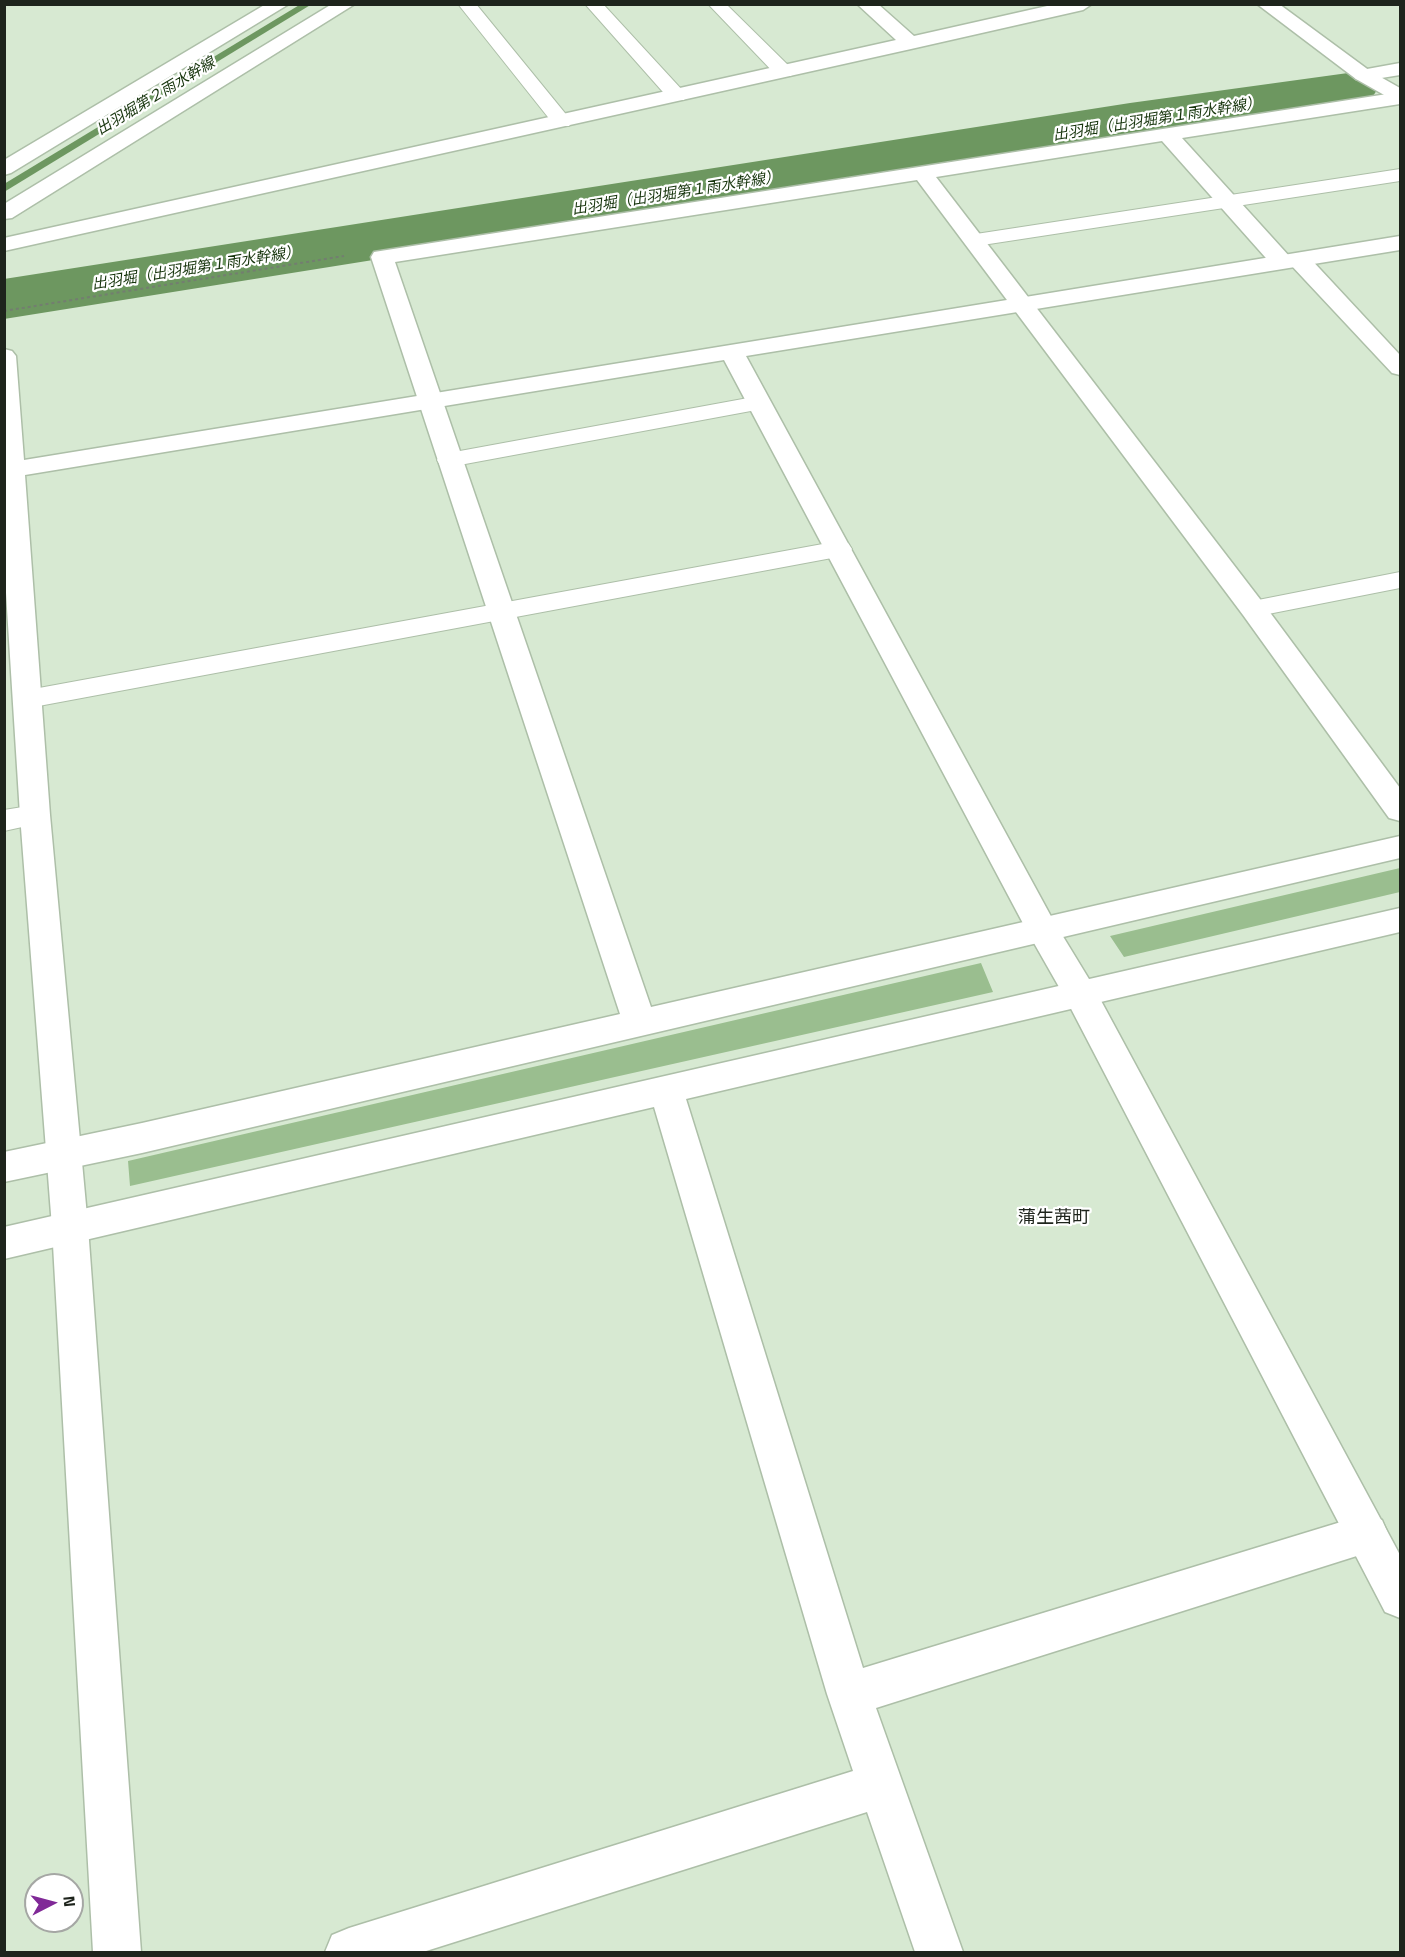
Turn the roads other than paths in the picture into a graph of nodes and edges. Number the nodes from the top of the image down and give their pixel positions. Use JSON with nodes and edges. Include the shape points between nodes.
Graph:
{"nodes":[{"id":1,"x":280,"y":4,"type":"edge"},
{"id":2,"x":346,"y":4,"type":"edge"},
{"id":3,"x":466,"y":4,"type":"edge"},
{"id":4,"x":593,"y":4,"type":"edge"},
{"id":5,"x":716,"y":4,"type":"edge"},
{"id":6,"x":866,"y":4,"type":"edge"},
{"id":7,"x":1083,"y":4,"type":"edge"},
{"id":8,"x":1266,"y":4,"type":"edge"},
{"id":9,"x":911,"y":43,"type":"junction"},
{"id":10,"x":1401,"y":69,"type":"edge"},
{"id":11,"x":784,"y":72,"type":"junction"},
{"id":12,"x":1363,"y":75,"type":"junction"},
{"id":13,"x":677,"y":96,"type":"junction"},
{"id":14,"x":1401,"y":97,"type":"edge"},
{"id":15,"x":562,"y":122,"type":"junction"},
{"id":16,"x":1166,"y":134,"type":"junction"},
{"id":17,"x":4,"y":170,"type":"edge"},
{"id":18,"x":922,"y":172,"type":"junction"},
{"id":19,"x":1401,"y":175,"type":"edge"},
{"id":20,"x":1226,"y":202,"type":"junction"},
{"id":21,"x":4,"y":213,"type":"edge"},
{"id":22,"x":976,"y":240,"type":"junction"},
{"id":23,"x":1401,"y":243,"type":"edge"},
{"id":24,"x":4,"y":245,"type":"edge"},
{"id":25,"x":1290,"y":260,"type":"junction"},
{"id":26,"x":1022,"y":304,"type":"junction"},
{"id":27,"x":731,"y":351,"type":"junction"},
{"id":28,"x":4,"y":356,"type":"edge"},
{"id":29,"x":1401,"y":368,"type":"edge"},
{"id":30,"x":431,"y":399,"type":"junction"},
{"id":31,"x":759,"y":403,"type":"junction"},
{"id":32,"x":449,"y":460,"type":"junction"},
{"id":33,"x":12,"y":470,"type":"junction"},
{"id":34,"x":10,"y":547,"type":"edge"},
{"id":35,"x":839,"y":549,"type":"junction"},
{"id":36,"x":1401,"y":580,"type":"edge"},
{"id":37,"x":1253,"y":609,"type":"junction"},
{"id":38,"x":501,"y":610,"type":"junction"},
{"id":39,"x":28,"y":699,"type":"junction"},
{"id":40,"x":1401,"y":810,"type":"edge"},
{"id":41,"x":20,"y":818,"type":"edge"},
{"id":42,"x":1401,"y":847,"type":"edge"},
{"id":43,"x":1401,"y":920,"type":"edge"},
{"id":44,"x":1042,"y":928,"type":"junction"},
{"id":45,"x":1080,"y":993,"type":"junction"},
{"id":46,"x":639,"y":1022,"type":"junction"},
{"id":47,"x":666,"y":1090,"type":"junction"},
{"id":48,"x":64,"y":1154,"type":"junction"},
{"id":49,"x":4,"y":1167,"type":"edge"},
{"id":50,"x":70,"y":1227,"type":"junction"},
{"id":51,"x":4,"y":1243,"type":"edge"},
{"id":52,"x":1367,"y":1534,"type":"junction"},
{"id":53,"x":1401,"y":1597,"type":"edge"},
{"id":54,"x":849,"y":1694,"type":"junction"},
{"id":55,"x":880,"y":1785,"type":"junction"},
{"id":56,"x":117,"y":1953,"type":"edge"},
{"id":57,"x":349,"y":1953,"type":"edge"},
{"id":58,"x":939,"y":1953,"type":"edge"}],
"edges":[{"from":1,"to":17,"type":"street"},
{"from":2,"to":21,"type":"street"},
{"from":3,"to":15,"type":"lane"},
{"from":4,"to":13,"type":"lane"},
{"from":5,"to":11,"type":"lane"},
{"from":6,"to":9,"type":"street"},
{"from":7,"to":9,"type":"street"},
{"from":8,"to":12,"type":"street"},
{"from":9,"to":11,"type":"street"},
{"from":10,"to":12,"type":"street"},
{"from":11,"to":13,"type":"street"},
{"from":12,"to":14,"type":"street"},
{"from":13,"to":15,"type":"street"},
{"from":14,"to":16,"type":"street"},
{"from":15,"to":24,"type":"street"},
{"from":16,"to":18,"type":"street"},
{"from":16,"to":20,"type":"street"},
{"from":18,"to":22,"type":"street"},
{"from":18,"to":30,"type":"street","via":[[382,257]]},
{"from":19,"to":20,"type":"lane"},
{"from":20,"to":22,"type":"lane"},
{"from":20,"to":25,"type":"street"},
{"from":22,"to":26,"type":"street"},
{"from":23,"to":25,"type":"street"},
{"from":25,"to":26,"type":"street"},
{"from":25,"to":29,"type":"street"},
{"from":26,"to":27,"type":"street"},
{"from":26,"to":37,"type":"street"},
{"from":27,"to":30,"type":"street"},
{"from":27,"to":31,"type":"street"},
{"from":28,"to":33,"type":"street"},
{"from":30,"to":32,"type":"street"},
{"from":30,"to":33,"type":"street"},
{"from":31,"to":32,"type":"lane"},
{"from":31,"to":35,"type":"street"},
{"from":32,"to":38,"type":"street"},
{"from":33,"to":34,"type":"street"},
{"from":34,"to":39,"type":"street"},
{"from":35,"to":38,"type":"lane"},
{"from":35,"to":44,"type":"street"},
{"from":36,"to":37,"type":"lane"},
{"from":37,"to":40,"type":"street"},
{"from":38,"to":39,"type":"lane"},
{"from":38,"to":46,"type":"street"},
{"from":39,"to":41,"type":"street"},
{"from":41,"to":48,"type":"street"},
{"from":42,"to":44,"type":"street"},
{"from":43,"to":45,"type":"street"},
{"from":44,"to":45,"type":"street"},
{"from":44,"to":46,"type":"street"},
{"from":45,"to":47,"type":"street"},
{"from":45,"to":52,"type":"street"},
{"from":46,"to":48,"type":"street"},
{"from":47,"to":50,"type":"street"},
{"from":47,"to":54,"type":"street"},
{"from":48,"to":49,"type":"street"},
{"from":48,"to":50,"type":"street"},
{"from":50,"to":51,"type":"street"},
{"from":50,"to":56,"type":"street"},
{"from":52,"to":53,"type":"street"},
{"from":52,"to":54,"type":"street"},
{"from":54,"to":55,"type":"street"},
{"from":55,"to":57,"type":"street"},
{"from":55,"to":58,"type":"street"}]}
